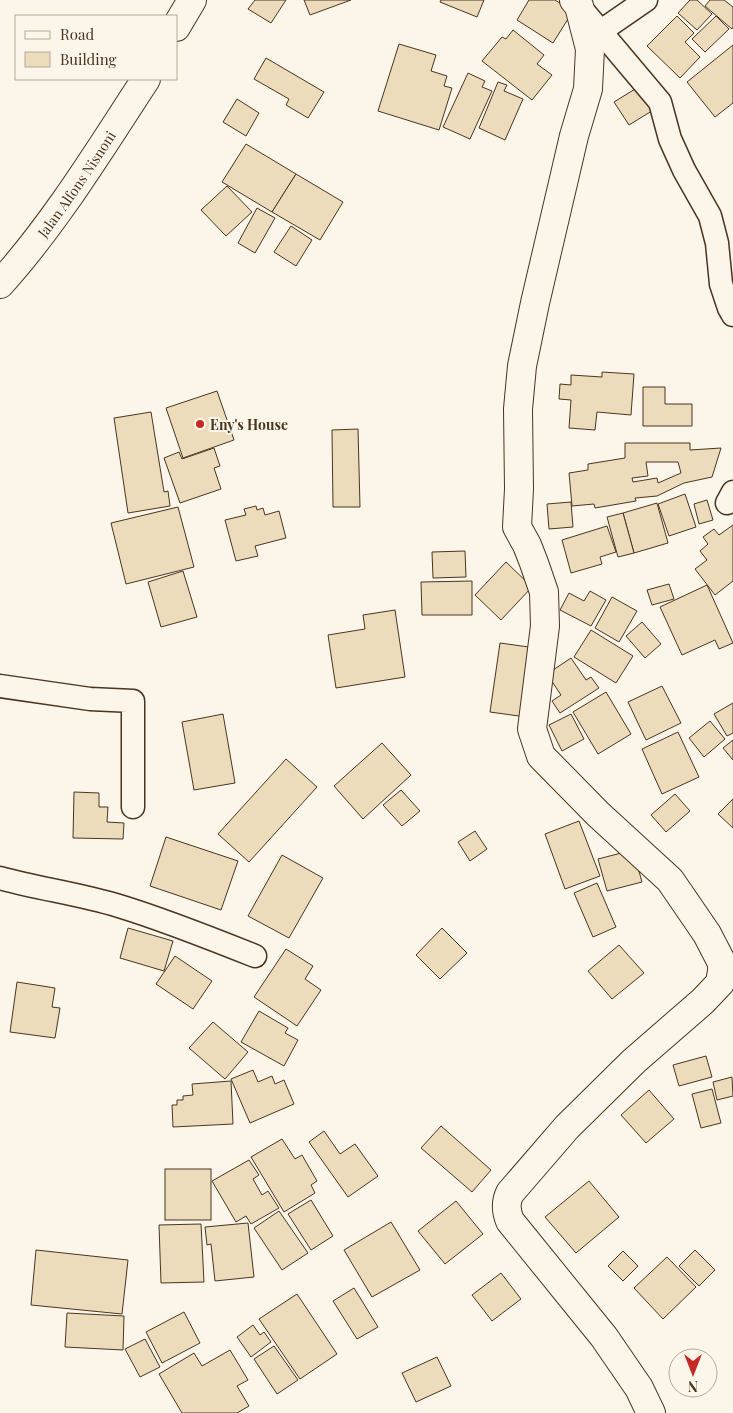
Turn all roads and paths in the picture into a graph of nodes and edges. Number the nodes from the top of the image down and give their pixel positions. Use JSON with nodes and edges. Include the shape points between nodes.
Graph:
{"nodes":[{"id":1,"x":192,"y":0,"type":"edge"},
{"id":2,"x":646,"y":0,"type":"edge"},
{"id":3,"x":576,"y":3,"type":"edge"},
{"id":4,"x":178,"y":24,"type":"edge"},
{"id":5,"x":601,"y":31,"type":"junction"},
{"id":6,"x":145,"y":80,"type":"edge"},
{"id":7,"x":0,"y":284,"type":"edge"},
{"id":8,"x":733,"y":314,"type":"edge"},
{"id":9,"x":0,"y":686,"type":"edge"},
{"id":10,"x":132,"y":807,"type":"dead end"},
{"id":11,"x":0,"y":878,"type":"edge"},
{"id":12,"x":256,"y":956,"type":"dead end"},
{"id":13,"x":651,"y":1413,"type":"edge"}],
"edges":[{"from":1,"to":4,"type":"street"},
{"from":2,"to":5,"type":"street"},
{"from":3,"to":5,"type":"street"},
{"from":3,"to":13,"type":"street","via":[[590,49],[588,89],[535,304],[522,366],[518,409],[517,527],[544,592],[545,626],[532,729],[541,756],[670,880],[707,934],[722,970],[720,983],[703,1001],[634,1061],[567,1127],[510,1193],[506,1206],[510,1221],[609,1344],[639,1388]]},
{"from":5,"to":8,"type":"street","via":[[660,102],[670,139],[710,216],[718,243],[721,284]]},
{"from":6,"to":7,"type":"street","name":"Jalan Alfons Nisnoni","via":[[63,204]]},
{"from":9,"to":10,"type":"street","via":[[90,699],[132,701]]},
{"from":11,"to":12,"type":"street","via":[[119,906]]}]}
